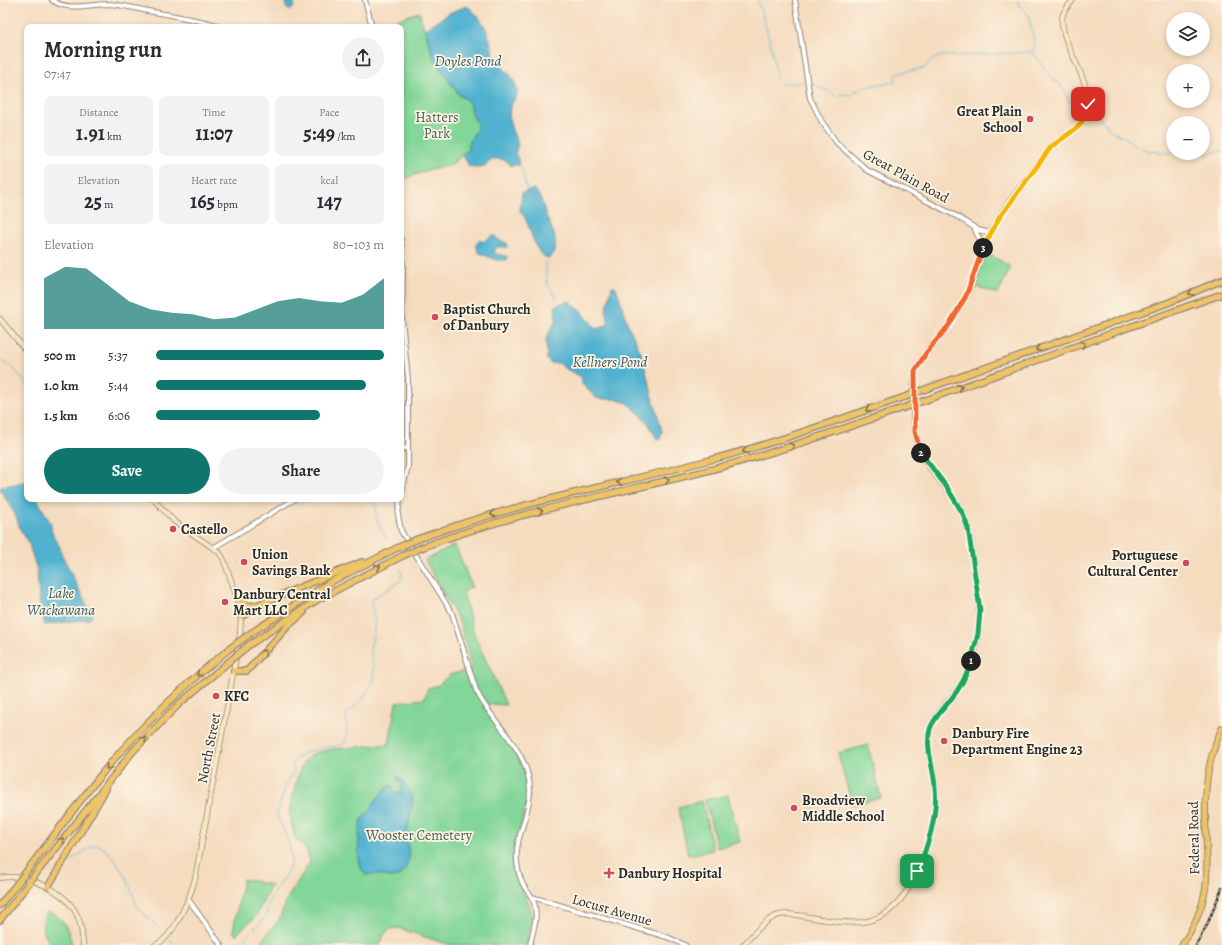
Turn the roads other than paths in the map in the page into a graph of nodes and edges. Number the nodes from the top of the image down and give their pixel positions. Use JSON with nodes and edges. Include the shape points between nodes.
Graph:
{"nodes":[{"id":1,"x":52,"y":0,"type":"edge"},
{"id":2,"x":365,"y":0,"type":"edge"},
{"id":3,"x":795,"y":0,"type":"edge"},
{"id":4,"x":1073,"y":0,"type":"edge"},
{"id":5,"x":217,"y":24,"type":"edge"},
{"id":6,"x":371,"y":24,"type":"edge"},
{"id":7,"x":974,"y":228,"type":"junction"},
{"id":8,"x":990,"y":233,"type":"junction"},
{"id":9,"x":982,"y":252,"type":"junction"},
{"id":10,"x":1222,"y":280,"type":"edge"},
{"id":11,"x":1222,"y":294,"type":"edge"},
{"id":12,"x":1222,"y":298,"type":"edge"},
{"id":13,"x":1168,"y":314,"type":"junction"},
{"id":14,"x":0,"y":319,"type":"edge"},
{"id":15,"x":404,"y":334,"type":"edge"},
{"id":16,"x":24,"y":348,"type":"edge"},
{"id":17,"x":407,"y":447,"type":"junction"},
{"id":18,"x":404,"y":448,"type":"edge"},
{"id":19,"x":404,"y":484,"type":"edge"},
{"id":20,"x":156,"y":502,"type":"edge"},
{"id":21,"x":290,"y":502,"type":"edge"},
{"id":22,"x":400,"y":502,"type":"edge"},
{"id":23,"x":213,"y":548,"type":"junction"},
{"id":24,"x":388,"y":552,"type":"junction"},
{"id":25,"x":359,"y":577,"type":"junction"},
{"id":26,"x":238,"y":600,"type":"junction"},
{"id":27,"x":269,"y":600,"type":"junction"},
{"id":28,"x":241,"y":617,"type":"junction"},
{"id":29,"x":234,"y":671,"type":"junction"},
{"id":30,"x":1222,"y":728,"type":"edge"},
{"id":31,"x":134,"y":750,"type":"junction"},
{"id":32,"x":0,"y":878,"type":"edge"},
{"id":33,"x":16,"y":885,"type":"junction"},
{"id":34,"x":48,"y":887,"type":"junction"},
{"id":35,"x":532,"y":897,"type":"junction"},
{"id":36,"x":0,"y":899,"type":"edge"},
{"id":37,"x":188,"y":899,"type":"junction"},
{"id":38,"x":0,"y":905,"type":"edge"},
{"id":39,"x":0,"y":920,"type":"edge"},
{"id":40,"x":83,"y":945,"type":"edge"},
{"id":41,"x":155,"y":945,"type":"edge"},
{"id":42,"x":221,"y":945,"type":"edge"},
{"id":43,"x":530,"y":945,"type":"edge"},
{"id":44,"x":685,"y":945,"type":"edge"},
{"id":45,"x":743,"y":945,"type":"edge"},
{"id":46,"x":1182,"y":945,"type":"edge"}],
"edges":[{"from":1,"to":5,"type":"street","via":[[68,7],[117,5]]},
{"from":2,"to":6,"type":"street"},
{"from":3,"to":7,"type":"street","name":"Great Plain Road","via":[[807,87],[816,111],[831,136],[861,166]]},
{"from":4,"to":8,"type":"main road","via":[[1065,11],[1063,22],[1086,90],[1088,110],[1078,127],[1051,147]]},
{"from":7,"to":8,"type":"street","name":"Great Plain Road"},
{"from":7,"to":9,"type":"street"},
{"from":8,"to":9,"type":"main road"},
{"from":9,"to":45,"type":"main road","via":[[966,296],[949,325],[921,360],[914,378],[915,432],[919,449],[963,514],[969,533],[980,603],[978,634],[966,676],[930,729],[929,741],[936,788],[935,812],[920,864],[902,898],[881,916],[863,923],[845,923],[794,914],[778,915],[763,925]]},
{"from":10,"to":24,"type":"highway","one_way":true,"bridge":true,"via":[[1141,313],[804,433],[747,450],[504,510],[418,539]]},
{"from":11,"to":13,"type":"highway"},
{"from":12,"to":13,"type":"highway"},
{"from":25,"to":13,"type":"highway","one_way":true,"bridge":true,"via":[[423,547],[506,519],[744,461],[817,438]]},
{"from":14,"to":16,"type":"main road"},
{"from":15,"to":17,"type":"street","via":[[408,379]]},
{"from":17,"to":18,"type":"street"},
{"from":17,"to":19,"type":"street","via":[[408,469]]},
{"from":20,"to":23,"type":"main road","name":"North Street","via":[[175,522]]},
{"from":21,"to":23,"type":"street"},
{"from":22,"to":35,"type":"street","via":[[399,523],[405,539],[452,613],[480,699],[515,746],[526,770],[530,799],[517,850],[517,861],[522,882]]},
{"from":23,"to":26,"type":"main road","name":"North Street","via":[[223,558]]},
{"from":24,"to":27,"type":"highway"},
{"from":24,"to":33,"type":"highway","one_way":true,"bridge":true,"via":[[326,584],[251,633],[172,698],[104,772]]},
{"from":29,"to":25,"type":"highway","one_way":true,"via":[[247,671],[298,616]]},
{"from":31,"to":25,"type":"highway","one_way":true,"bridge":true,"via":[[179,704],[249,646],[290,616]]},
{"from":26,"to":27,"type":"highway","via":[[249,606]]},
{"from":26,"to":28,"type":"main road","name":"North Street"},
{"from":27,"to":28,"type":"highway"},
{"from":28,"to":29,"type":"main road","name":"North Street"},
{"from":29,"to":37,"type":"main road","name":"North Street","via":[[197,868]]},
{"from":30,"to":46,"type":"main road","name":"Federal Road","via":[[1211,759],[1206,792],[1206,888],[1197,918]]},
{"from":31,"to":34,"type":"highway","via":[[99,800]]},
{"from":39,"to":31,"type":"highway","one_way":true,"bridge":true},
{"from":32,"to":34,"type":"main road","via":[[20,877]]},
{"from":33,"to":36,"type":"highway"},
{"from":33,"to":38,"type":"highway"},
{"from":34,"to":40,"type":"main road","via":[[75,910],[81,925]]},
{"from":35,"to":43,"type":"street","via":[[536,920]]},
{"from":35,"to":44,"type":"street","name":"Locust Avenue"},
{"from":37,"to":41,"type":"main road","name":"North Street","via":[[171,931],[163,941]]},
{"from":37,"to":42,"type":"street"}]}
